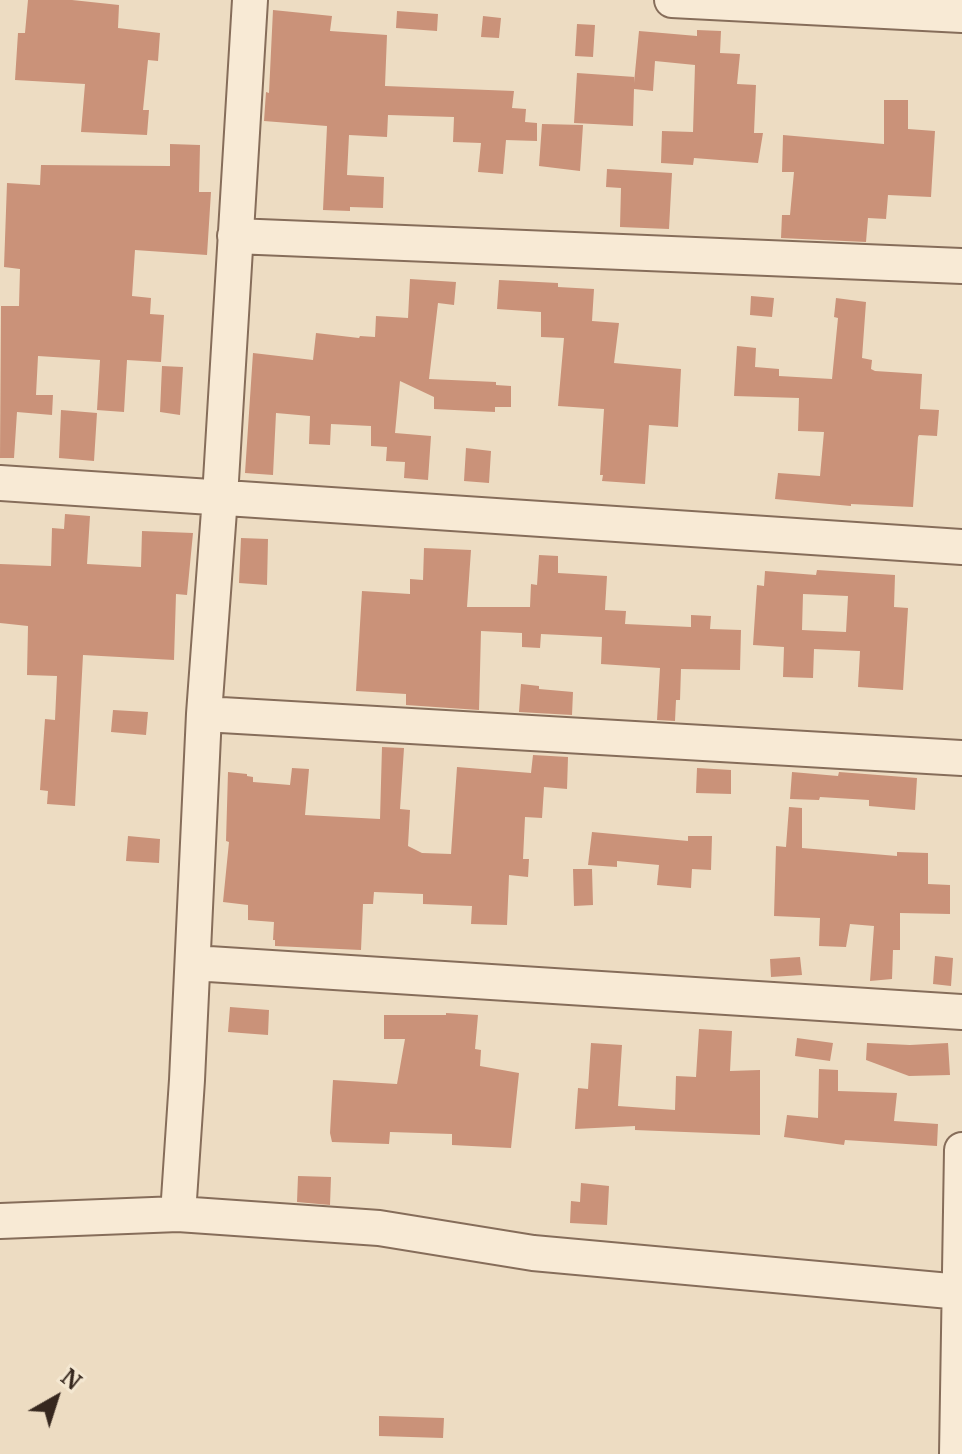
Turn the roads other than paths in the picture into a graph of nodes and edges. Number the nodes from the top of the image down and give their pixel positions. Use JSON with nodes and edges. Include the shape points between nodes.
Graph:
{"nodes":[{"id":1,"x":250,"y":0,"type":"edge"},
{"id":2,"x":672,"y":0,"type":"edge"},
{"id":3,"x":962,"y":15,"type":"edge"},
{"id":4,"x":235,"y":236,"type":"junction"},
{"id":5,"x":962,"y":266,"type":"edge"},
{"id":6,"x":0,"y":483,"type":"edge"},
{"id":7,"x":220,"y":497,"type":"junction"},
{"id":8,"x":962,"y":547,"type":"edge"},
{"id":9,"x":204,"y":714,"type":"junction"},
{"id":10,"x":962,"y":758,"type":"edge"},
{"id":11,"x":193,"y":963,"type":"junction"},
{"id":12,"x":962,"y":1012,"type":"edge"},
{"id":13,"x":962,"y":1150,"type":"edge"},
{"id":14,"x":178,"y":1214,"type":"junction"},
{"id":15,"x":0,"y":1221,"type":"edge"},
{"id":16,"x":961,"y":1292,"type":"edge"},
{"id":17,"x":957,"y":1454,"type":"edge"}],
"edges":[{"from":1,"to":4,"type":"street"},
{"from":2,"to":3,"type":"street"},
{"from":4,"to":5,"type":"street"},
{"from":4,"to":7,"type":"street"},
{"from":6,"to":7,"type":"street"},
{"from":7,"to":8,"type":"street"},
{"from":7,"to":9,"type":"street"},
{"from":9,"to":10,"type":"street"},
{"from":9,"to":11,"type":"street"},
{"from":11,"to":12,"type":"street"},
{"from":11,"to":14,"type":"street"},
{"from":13,"to":16,"type":"street"},
{"from":14,"to":15,"type":"street"},
{"from":14,"to":16,"type":"street","via":[[379,1228],[533,1253]]},
{"from":16,"to":17,"type":"street"}]}
